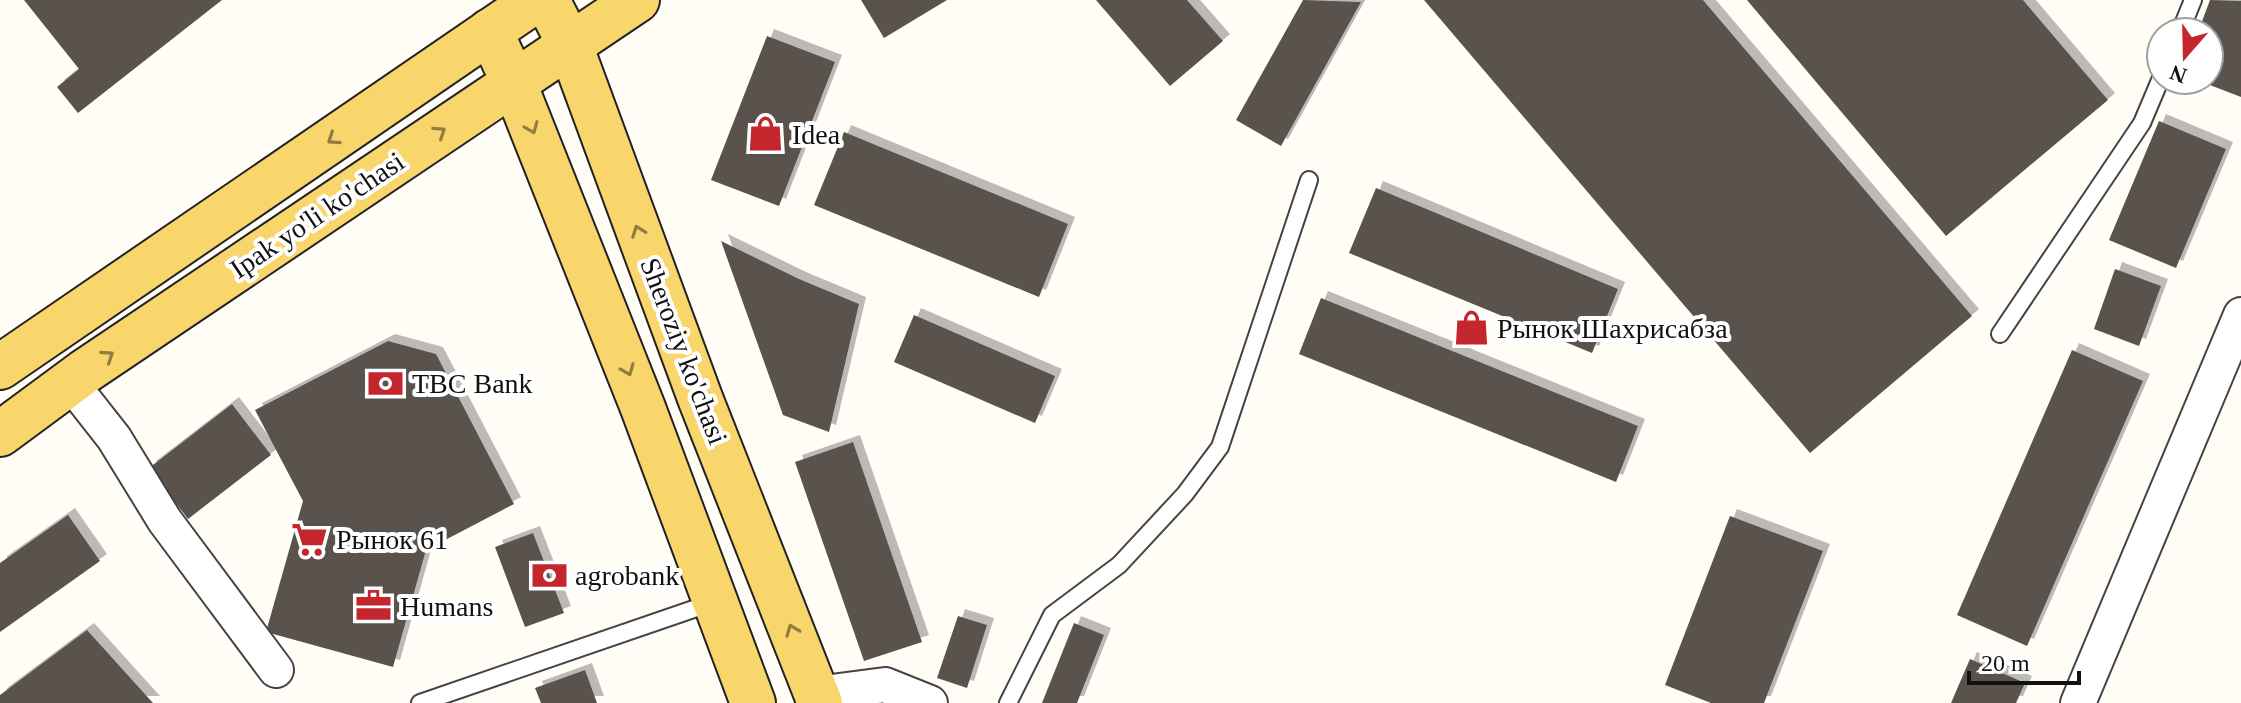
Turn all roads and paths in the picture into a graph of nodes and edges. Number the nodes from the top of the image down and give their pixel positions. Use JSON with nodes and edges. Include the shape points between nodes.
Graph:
{"nodes":[{"id":1,"x":536,"y":0,"type":"edge"},
{"id":2,"x":547,"y":0,"type":"edge"},
{"id":3,"x":637,"y":0,"type":"edge"},
{"id":4,"x":490,"y":31,"type":"junction"},
{"id":5,"x":570,"y":45,"type":"junction"},
{"id":6,"x":514,"y":83,"type":"junction"},
{"id":7,"x":2153,"y":96,"type":"edge"},
{"id":8,"x":1309,"y":180,"type":"dead end"},
{"id":9,"x":2241,"y":315,"type":"edge"},
{"id":10,"x":2000,"y":334,"type":"dead end"},
{"id":11,"x":0,"y":367,"type":"edge"},
{"id":12,"x":70,"y":382,"type":"junction"},
{"id":13,"x":0,"y":434,"type":"edge"},
{"id":14,"x":715,"y":601,"type":"junction"},
{"id":15,"x":276,"y":670,"type":"dead end"},
{"id":16,"x":818,"y":698,"type":"edge"},
{"id":17,"x":420,"y":703,"type":"edge"},
{"id":18,"x":753,"y":703,"type":"edge"},
{"id":19,"x":930,"y":703,"type":"edge"},
{"id":20,"x":1008,"y":703,"type":"edge"},
{"id":21,"x":2078,"y":703,"type":"edge"}],
"edges":[{"from":1,"to":4,"type":"main road","name":"Ipak yo'li ko'chasi"},
{"from":2,"to":5,"type":"main road","name":"Sheroziy ko'chasi"},
{"from":3,"to":5,"type":"main road","name":"Ipak yo'li ko'chasi"},
{"from":4,"to":6,"type":"main road","name":"Sheroziy ko'chasi"},
{"from":4,"to":11,"type":"main road","name":"Ipak yo'li ko'chasi","one_way":true},
{"from":5,"to":6,"type":"main road","name":"Ipak yo'li ko'chasi"},
{"from":16,"to":5,"type":"main road","name":"Sheroziy ko'chasi","one_way":true},
{"from":12,"to":6,"type":"main road","name":"Ipak yo'li ko'chasi","one_way":true},
{"from":6,"to":14,"type":"main road","name":"Sheroziy ko'chasi","one_way":true},
{"from":7,"to":10,"type":"lane","via":[[2142,123]]},
{"from":8,"to":20,"type":"lane","via":[[1220,447],[1119,565],[1052,615]]},
{"from":9,"to":21,"type":"street"},
{"from":12,"to":13,"type":"main road","name":"Ipak yo'li ko'chasi"},
{"from":12,"to":15,"type":"street"},
{"from":14,"to":17,"type":"lane"},
{"from":14,"to":18,"type":"main road","name":"Sheroziy ko'chasi"},
{"from":16,"to":19,"type":"street","via":[[885,685]]}]}
